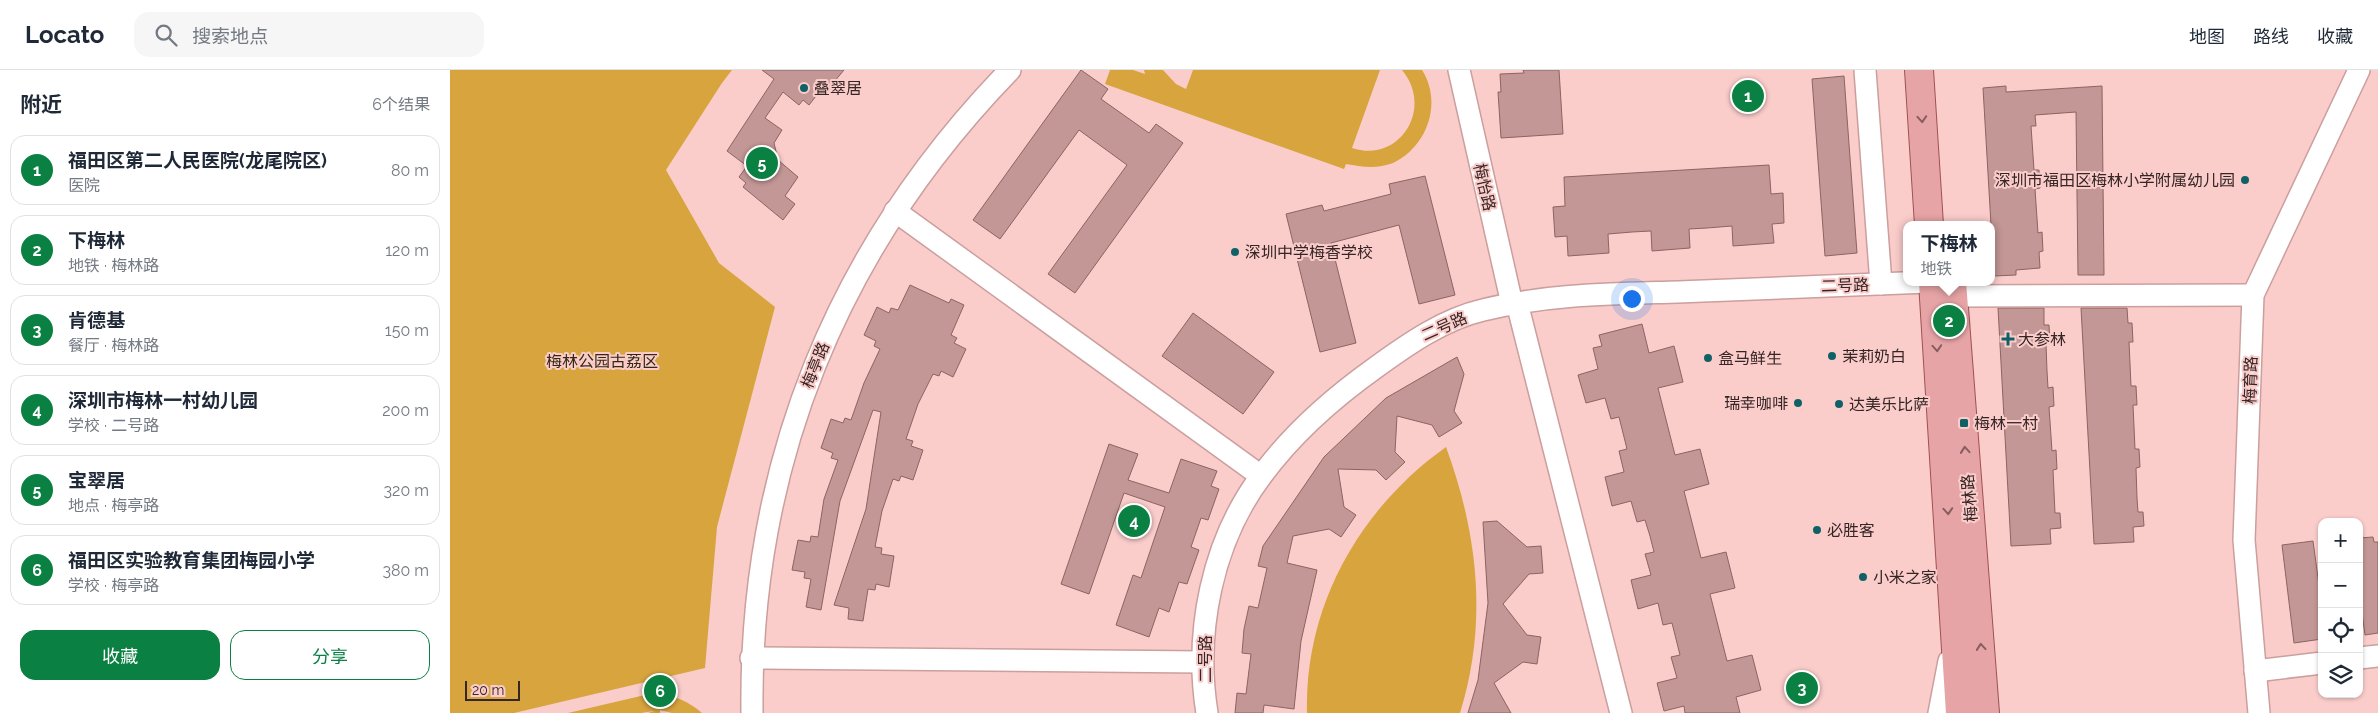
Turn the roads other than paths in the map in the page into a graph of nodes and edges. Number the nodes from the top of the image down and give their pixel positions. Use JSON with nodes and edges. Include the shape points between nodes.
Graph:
{"nodes":[{"id":1,"x":1010,"y":70,"type":"edge"},
{"id":2,"x":1459,"y":70,"type":"edge"},
{"id":3,"x":1865,"y":70,"type":"edge"},
{"id":4,"x":1919,"y":70,"type":"edge"},
{"id":5,"x":1938,"y":70,"type":"edge"},
{"id":6,"x":2359,"y":70,"type":"edge"},
{"id":7,"x":894,"y":211,"type":"junction"},
{"id":8,"x":1929,"y":221,"type":"edge"},
{"id":9,"x":1948,"y":221,"type":"edge"},
{"id":10,"x":1903,"y":283,"type":"edge"},
{"id":11,"x":1881,"y":284,"type":"junction"},
{"id":12,"x":1946,"y":287,"type":"edge"},
{"id":13,"x":2253,"y":295,"type":"junction"},
{"id":14,"x":1514,"y":304,"type":"junction"},
{"id":15,"x":1260,"y":476,"type":"junction"},
{"id":16,"x":1955,"y":621,"type":"junction"},
{"id":17,"x":2378,"y":656,"type":"edge"},
{"id":18,"x":751,"y":658,"type":"junction"},
{"id":19,"x":2363,"y":658,"type":"edge"},
{"id":20,"x":1202,"y":662,"type":"junction"},
{"id":21,"x":2318,"y":663,"type":"edge"},
{"id":22,"x":2255,"y":671,"type":"junction"},
{"id":23,"x":1988,"y":707,"type":"edge"},
{"id":24,"x":752,"y":713,"type":"edge"},
{"id":25,"x":1207,"y":713,"type":"edge"},
{"id":26,"x":1621,"y":713,"type":"edge"},
{"id":27,"x":1939,"y":713,"type":"edge"},
{"id":28,"x":1960,"y":713,"type":"edge"},
{"id":29,"x":2259,"y":713,"type":"edge"}],
"edges":[{"from":1,"to":7,"type":"street","name":"梅亭路","via":[[940,148]]},
{"from":2,"to":14,"type":"street","name":"梅怡路"},
{"from":3,"to":11,"type":"street"},
{"from":4,"to":8,"type":"main road","one_way":true},
{"from":5,"to":9,"type":"main road"},
{"from":6,"to":13,"type":"street","name":"梅育路"},
{"from":7,"to":15,"type":"street"},
{"from":7,"to":18,"type":"street","name":"梅亭路","via":[[854,279],[820,350],[792,425],[766,530]]},
{"from":10,"to":11,"type":"street","name":"二号路"},
{"from":11,"to":14,"type":"street","name":"二号路","via":[[1554,296]]},
{"from":12,"to":13,"type":"street"},
{"from":12,"to":16,"type":"main road","name":"梅林路","one_way":true},
{"from":23,"to":12,"type":"main road","name":"梅林路","one_way":true},
{"from":13,"to":22,"type":"street","name":"梅育路","via":[[2244,540]]},
{"from":14,"to":15,"type":"street","name":"二号路","via":[[1481,310],[1419,336],[1340,394],[1298,432]]},
{"from":14,"to":26,"type":"street","name":"梅怡路"},
{"from":15,"to":20,"type":"street","name":"二号路","via":[[1235,519],[1217,565],[1206,613]]},
{"from":16,"to":27,"type":"street"},
{"from":16,"to":28,"type":"main road","name":"梅林路"},
{"from":17,"to":19,"type":"street"},
{"from":18,"to":20,"type":"street"},
{"from":18,"to":24,"type":"street","name":"梅亭路"},
{"from":20,"to":25,"type":"street","name":"二号路"},
{"from":21,"to":22,"type":"street"},
{"from":22,"to":29,"type":"street","name":"梅育路"}]}
